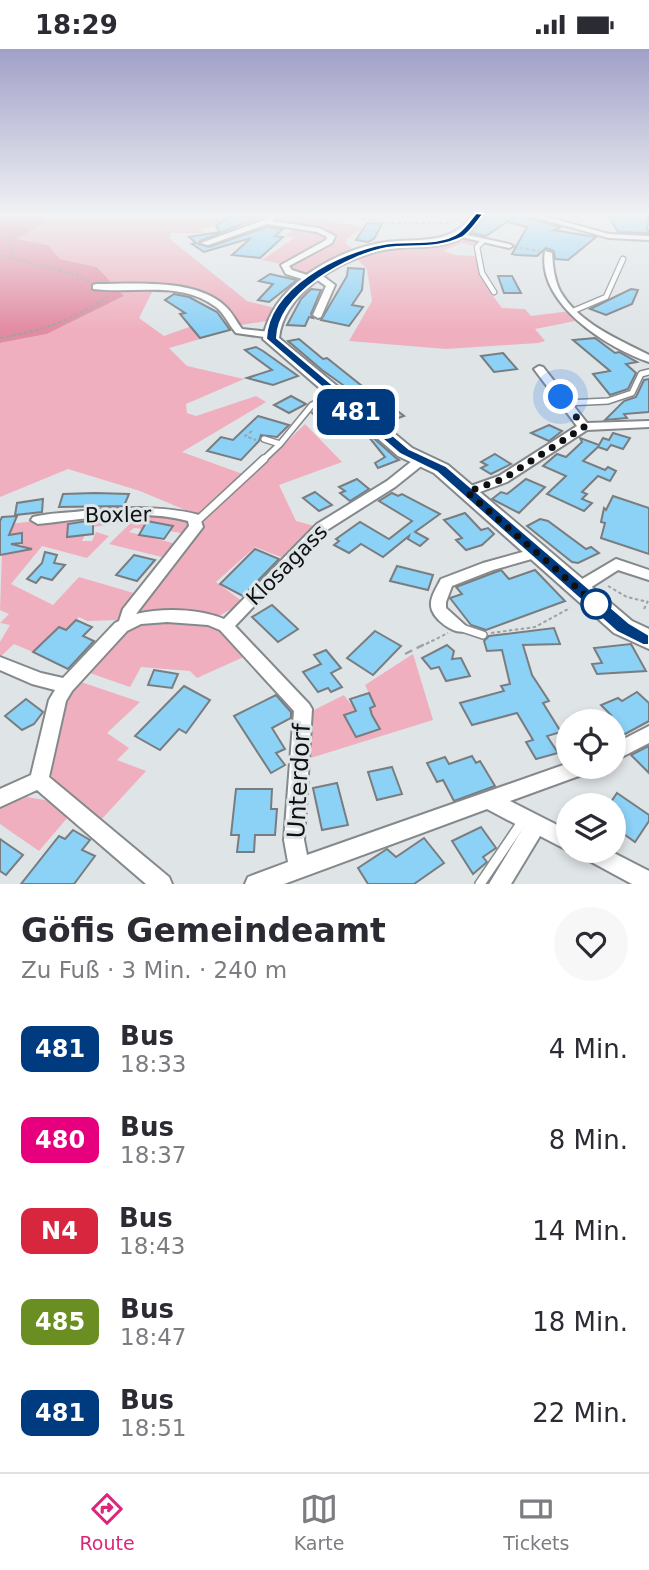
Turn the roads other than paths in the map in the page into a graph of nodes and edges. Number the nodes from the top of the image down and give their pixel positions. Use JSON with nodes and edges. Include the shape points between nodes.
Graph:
{"nodes":[{"id":1,"x":547,"y":252,"type":"dead end"},
{"id":2,"x":307,"y":253,"type":"edge"},
{"id":3,"x":365,"y":253,"type":"edge"},
{"id":4,"x":478,"y":253,"type":"edge"},
{"id":5,"x":623,"y":259,"type":"dead end"},
{"id":6,"x":314,"y":277,"type":"junction"},
{"id":7,"x":96,"y":287,"type":"road end"},
{"id":8,"x":494,"y":292,"type":"dead end"},
{"id":9,"x":573,"y":311,"type":"junction"},
{"id":10,"x":318,"y":315,"type":"dead end"},
{"id":11,"x":271,"y":335,"type":"junction"},
{"id":12,"x":649,"y":359,"type":"edge"},
{"id":13,"x":539,"y":369,"type":"dead end"},
{"id":14,"x":649,"y":372,"type":"edge"},
{"id":15,"x":335,"y":395,"type":"junction"},
{"id":16,"x":566,"y":403,"type":"junction"},
{"id":17,"x":649,"y":424,"type":"edge"},
{"id":18,"x":584,"y":427,"type":"junction"},
{"id":19,"x":264,"y":439,"type":"dead end"},
{"id":20,"x":280,"y":444,"type":"junction"},
{"id":21,"x":421,"y":460,"type":"junction"},
{"id":22,"x":467,"y":492,"type":"junction"},
{"id":23,"x":38,"y":520,"type":"dead end"},
{"id":24,"x":197,"y":521,"type":"junction"},
{"id":25,"x":537,"y":554,"type":"junction"},
{"id":26,"x":649,"y":575,"type":"edge"},
{"id":27,"x":581,"y":592,"type":"junction"},
{"id":28,"x":127,"y":622,"type":"junction"},
{"id":29,"x":226,"y":626,"type":"junction"},
{"id":30,"x":459,"y":627,"type":"joint"},
{"id":31,"x":483,"y":635,"type":"road end"},
{"id":32,"x":649,"y":640,"type":"edge"},
{"id":33,"x":0,"y":663,"type":"edge"},
{"id":34,"x":66,"y":686,"type":"junction"},
{"id":35,"x":649,"y":734,"type":"edge"},
{"id":36,"x":626,"y":746,"type":"edge"},
{"id":37,"x":556,"y":776,"type":"edge"},
{"id":38,"x":39,"y":780,"type":"junction"},
{"id":39,"x":0,"y":798,"type":"edge"},
{"id":40,"x":488,"y":800,"type":"junction"},
{"id":41,"x":529,"y":823,"type":"junction"},
{"id":42,"x":556,"y":835,"type":"edge"},
{"id":43,"x":613,"y":863,"type":"edge"},
{"id":44,"x":299,"y":869,"type":"junction"},
{"id":45,"x":649,"y":882,"type":"edge"},
{"id":46,"x":162,"y":884,"type":"edge"},
{"id":47,"x":255,"y":884,"type":"edge"},
{"id":48,"x":480,"y":884,"type":"edge"},
{"id":49,"x":499,"y":884,"type":"edge"}],
"edges":[{"from":1,"to":9,"type":"street","via":[[551,279]]},
{"from":2,"to":6,"type":"street","via":[[285,265],[289,272]]},
{"from":3,"to":6,"type":"main road"},
{"from":4,"to":8,"type":"lane","via":[[482,273]]},
{"from":5,"to":9,"type":"lane","via":[[606,297]]},
{"from":6,"to":10,"type":"street","via":[[331,285]]},
{"from":6,"to":11,"type":"main road","via":[[285,302]]},
{"from":7,"to":11,"type":"street","via":[[193,293],[218,304],[239,331]]},
{"from":9,"to":12,"type":"street","via":[[583,324]]},
{"from":11,"to":15,"type":"main road","via":[[274,344]]},
{"from":13,"to":16,"type":"street"},
{"from":14,"to":16,"type":"lane","via":[[641,374],[632,393],[608,401]]},
{"from":15,"to":20,"type":"lane","via":[[312,405]]},
{"from":15,"to":21,"type":"main road"},
{"from":16,"to":18,"type":"street"},
{"from":17,"to":18,"type":"street"},
{"from":18,"to":22,"type":"street","via":[[503,479]]},
{"from":19,"to":20,"type":"lane"},
{"from":20,"to":24,"type":"lane"},
{"from":21,"to":22,"type":"main road","via":[[442,469]]},
{"from":21,"to":29,"type":"street","name":"Klosagass","via":[[322,527]]},
{"from":22,"to":25,"type":"main road"},
{"from":23,"to":24,"type":"street","name":"Boxler","via":[[90,513],[147,513],[188,515]]},
{"from":24,"to":28,"type":"street","via":[[128,613]]},
{"from":25,"to":27,"type":"main road"},
{"from":25,"to":30,"type":"street","via":[[446,583],[439,610]]},
{"from":26,"to":27,"type":"street","via":[[616,564]]},
{"from":27,"to":32,"type":"main road","via":[[630,633]]},
{"from":28,"to":29,"type":"street","via":[[190,616]]},
{"from":28,"to":34,"type":"street"},
{"from":29,"to":44,"type":"street","name":"Unterdorf","via":[[303,709],[294,840]]},
{"from":30,"to":31,"type":"lane"},
{"from":33,"to":34,"type":"street"},
{"from":34,"to":38,"type":"street","via":[[58,700]]},
{"from":35,"to":36,"type":"street"},
{"from":37,"to":40,"type":"street","name":"Unterdorf"},
{"from":38,"to":39,"type":"street"},
{"from":38,"to":46,"type":"street"},
{"from":40,"to":41,"type":"street"},
{"from":40,"to":44,"type":"street","name":"Unterdorf"},
{"from":41,"to":42,"type":"street"},
{"from":41,"to":48,"type":"lane"},
{"from":41,"to":49,"type":"street"},
{"from":43,"to":45,"type":"street"},
{"from":44,"to":47,"type":"street","name":"Unterdorf"}]}
